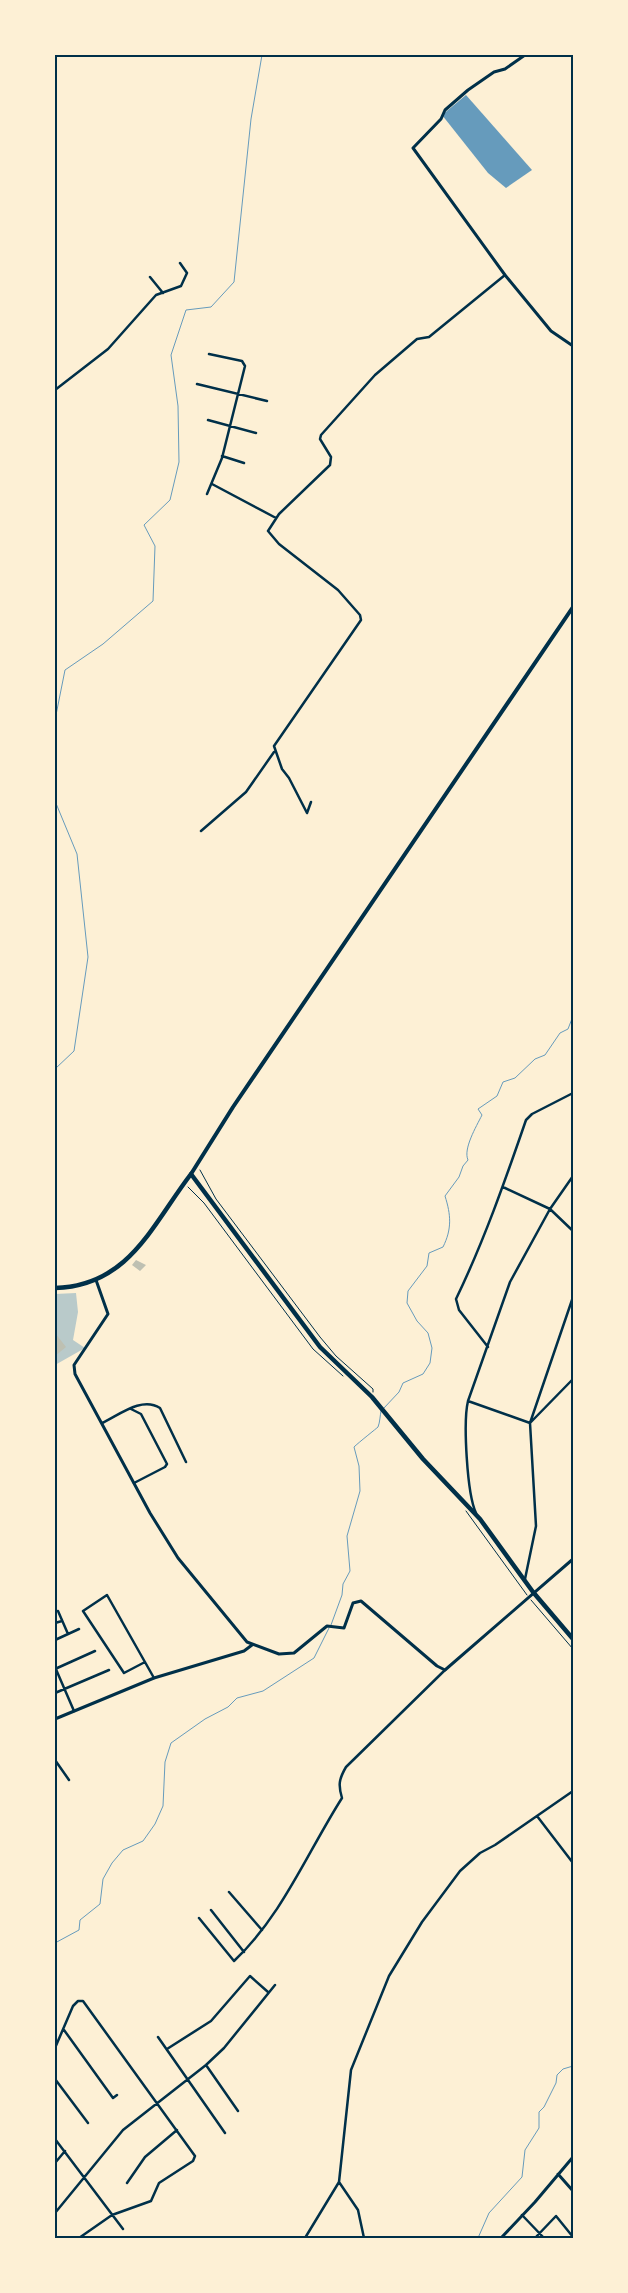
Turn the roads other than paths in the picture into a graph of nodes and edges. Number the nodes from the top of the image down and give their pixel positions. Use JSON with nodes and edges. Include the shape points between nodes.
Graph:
{"nodes":[{"id":1,"x":525,"y":55,"type":"edge"},
{"id":2,"x":180,"y":264,"type":"dead end"},
{"id":3,"x":505,"y":275,"type":"junction"},
{"id":4,"x":150,"y":277,"type":"dead end"},
{"id":5,"x":163,"y":293,"type":"junction"},
{"id":6,"x":573,"y":346,"type":"edge"},
{"id":7,"x":209,"y":354,"type":"dead end"},
{"id":8,"x":197,"y":384,"type":"dead end"},
{"id":9,"x":55,"y":390,"type":"edge"},
{"id":10,"x":237,"y":394,"type":"junction"},
{"id":11,"x":267,"y":401,"type":"dead end"},
{"id":12,"x":208,"y":420,"type":"dead end"},
{"id":13,"x":229,"y":426,"type":"junction"},
{"id":14,"x":256,"y":433,"type":"dead end"},
{"id":15,"x":222,"y":456,"type":"junction"},
{"id":16,"x":244,"y":463,"type":"dead end"},
{"id":17,"x":212,"y":484,"type":"junction"},
{"id":18,"x":207,"y":494,"type":"dead end"},
{"id":19,"x":276,"y":518,"type":"junction"},
{"id":20,"x":573,"y":607,"type":"edge"},
{"id":21,"x":274,"y":752,"type":"junction"},
{"id":22,"x":311,"y":802,"type":"dead end"},
{"id":23,"x":202,"y":831,"type":"dead end"},
{"id":24,"x":573,"y":1093,"type":"edge"},
{"id":25,"x":191,"y":1174,"type":"junction"},
{"id":26,"x":573,"y":1176,"type":"edge"},
{"id":27,"x":503,"y":1187,"type":"junction"},
{"id":28,"x":550,"y":1209,"type":"junction"},
{"id":29,"x":573,"y":1231,"type":"edge"},
{"id":30,"x":96,"y":1280,"type":"junction"},
{"id":31,"x":55,"y":1288,"type":"edge"},
{"id":32,"x":573,"y":1297,"type":"edge"},
{"id":33,"x":488,"y":1348,"type":"junction"},
{"id":34,"x":573,"y":1379,"type":"edge"},
{"id":35,"x":468,"y":1402,"type":"junction"},
{"id":36,"x":131,"y":1409,"type":"junction"},
{"id":37,"x":102,"y":1423,"type":"junction"},
{"id":38,"x":530,"y":1423,"type":"junction"},
{"id":39,"x":186,"y":1462,"type":"dead end"},
{"id":40,"x":134,"y":1483,"type":"junction"},
{"id":41,"x":480,"y":1519,"type":"junction"},
{"id":42,"x":573,"y":1559,"type":"edge"},
{"id":43,"x":525,"y":1581,"type":"junction"},
{"id":44,"x":533,"y":1592,"type":"junction"},
{"id":45,"x":58,"y":1611,"type":"dead end"},
{"id":46,"x":62,"y":1621,"type":"junction"},
{"id":47,"x":55,"y":1624,"type":"edge"},
{"id":48,"x":79,"y":1629,"type":"dead end"},
{"id":49,"x":68,"y":1634,"type":"junction"},
{"id":50,"x":573,"y":1639,"type":"edge"},
{"id":51,"x":55,"y":1640,"type":"edge"},
{"id":52,"x":252,"y":1645,"type":"junction"},
{"id":53,"x":95,"y":1651,"type":"dead end"},
{"id":54,"x":145,"y":1662,"type":"junction"},
{"id":55,"x":55,"y":1668,"type":"edge"},
{"id":56,"x":109,"y":1670,"type":"dead end"},
{"id":57,"x":445,"y":1670,"type":"junction"},
{"id":58,"x":154,"y":1678,"type":"junction"},
{"id":59,"x":64,"y":1689,"type":"junction"},
{"id":60,"x":55,"y":1693,"type":"edge"},
{"id":61,"x":74,"y":1711,"type":"junction"},
{"id":62,"x":55,"y":1719,"type":"edge"},
{"id":63,"x":55,"y":1760,"type":"edge"},
{"id":64,"x":69,"y":1780,"type":"dead end"},
{"id":65,"x":573,"y":1791,"type":"edge"},
{"id":66,"x":538,"y":1816,"type":"junction"},
{"id":67,"x":573,"y":1863,"type":"edge"},
{"id":68,"x":229,"y":1892,"type":"dead end"},
{"id":69,"x":211,"y":1910,"type":"dead end"},
{"id":70,"x":199,"y":1918,"type":"dead end"},
{"id":71,"x":262,"y":1930,"type":"junction"},
{"id":72,"x":244,"y":1952,"type":"junction"},
{"id":73,"x":275,"y":1985,"type":"dead end"},
{"id":74,"x":268,"y":1994,"type":"junction"},
{"id":75,"x":63,"y":2030,"type":"junction"},
{"id":76,"x":158,"y":2037,"type":"dead end"},
{"id":77,"x":55,"y":2048,"type":"edge"},
{"id":78,"x":167,"y":2049,"type":"junction"},
{"id":79,"x":206,"y":2065,"type":"junction"},
{"id":80,"x":55,"y":2079,"type":"edge"},
{"id":81,"x":188,"y":2079,"type":"junction"},
{"id":82,"x":116,"y":2095,"type":"dead end"},
{"id":83,"x":157,"y":2102,"type":"junction"},
{"id":84,"x":238,"y":2111,"type":"dead end"},
{"id":85,"x":88,"y":2123,"type":"dead end"},
{"id":86,"x":177,"y":2130,"type":"junction"},
{"id":87,"x":225,"y":2133,"type":"dead end"},
{"id":88,"x":55,"y":2139,"type":"edge"},
{"id":89,"x":65,"y":2151,"type":"junction"},
{"id":90,"x":573,"y":2158,"type":"edge"},
{"id":91,"x":55,"y":2163,"type":"edge"},
{"id":92,"x":558,"y":2174,"type":"junction"},
{"id":93,"x":85,"y":2178,"type":"junction"},
{"id":94,"x":339,"y":2182,"type":"junction"},
{"id":95,"x":128,"y":2183,"type":"dead end"},
{"id":96,"x":573,"y":2191,"type":"edge"},
{"id":97,"x":55,"y":2213,"type":"edge"},
{"id":98,"x":112,"y":2215,"type":"junction"},
{"id":99,"x":522,"y":2215,"type":"junction"},
{"id":100,"x":123,"y":2229,"type":"dead end"},
{"id":101,"x":540,"y":2233,"type":"junction"},
{"id":102,"x":573,"y":2237,"type":"edge"},
{"id":103,"x":79,"y":2238,"type":"edge"},
{"id":104,"x":305,"y":2238,"type":"edge"},
{"id":105,"x":364,"y":2238,"type":"edge"},
{"id":106,"x":501,"y":2238,"type":"edge"},
{"id":107,"x":535,"y":2238,"type":"edge"},
{"id":108,"x":544,"y":2238,"type":"edge"}],
"edges":[{"from":1,"to":3,"type":"street","via":[[468,90],[444,110],[441,119],[413,148]]},
{"from":2,"to":5,"type":"street","via":[[187,273],[181,286]]},
{"from":3,"to":6,"type":"street","via":[[551,331]]},
{"from":3,"to":19,"type":"street","via":[[429,337],[417,339],[375,375],[322,435],[320,439],[331,457],[330,465]]},
{"from":4,"to":5,"type":"street"},
{"from":5,"to":9,"type":"street","via":[[156,295],[108,348]]},
{"from":7,"to":10,"type":"street","via":[[245,363]]},
{"from":8,"to":10,"type":"street"},
{"from":10,"to":11,"type":"street"},
{"from":10,"to":13,"type":"street"},
{"from":12,"to":13,"type":"street"},
{"from":13,"to":14,"type":"street"},
{"from":13,"to":15,"type":"street"},
{"from":15,"to":16,"type":"street"},
{"from":15,"to":17,"type":"street"},
{"from":17,"to":18,"type":"street"},
{"from":17,"to":19,"type":"street"},
{"from":19,"to":21,"type":"street","via":[[269,534],[338,590],[361,620],[274,746]]},
{"from":20,"to":25,"type":"main road"},
{"from":21,"to":22,"type":"street","via":[[307,814]]},
{"from":21,"to":23,"type":"street","via":[[246,792]]},
{"from":24,"to":27,"type":"street","via":[[528,1116]]},
{"from":25,"to":30,"type":"main road","via":[[135,1252]]},
{"from":25,"to":41,"type":"main road","via":[[320,1347],[372,1396],[423,1459]]},
{"from":26,"to":28,"type":"street"},
{"from":27,"to":28,"type":"street"},
{"from":27,"to":33,"type":"street","via":[[456,1302]]},
{"from":28,"to":29,"type":"street"},
{"from":28,"to":33,"type":"street","via":[[507,1289]]},
{"from":30,"to":31,"type":"main road"},
{"from":30,"to":37,"type":"street","via":[[108,1317],[74,1369]]},
{"from":32,"to":38,"type":"street"},
{"from":33,"to":35,"type":"street"},
{"from":34,"to":38,"type":"street"},
{"from":35,"to":38,"type":"street"},
{"from":35,"to":41,"type":"street","via":[[465,1422],[472,1499]]},
{"from":36,"to":37,"type":"street"},
{"from":36,"to":39,"type":"street","via":[[149,1403],[160,1408]]},
{"from":36,"to":40,"type":"street","via":[[141,1414],[167,1464]]},
{"from":37,"to":40,"type":"street"},
{"from":38,"to":43,"type":"street","via":[[536,1526]]},
{"from":40,"to":52,"type":"street","via":[[187,1570],[246,1642]]},
{"from":41,"to":43,"type":"main road"},
{"from":42,"to":44,"type":"street"},
{"from":43,"to":44,"type":"main road"},
{"from":44,"to":50,"type":"main road"},
{"from":44,"to":57,"type":"street"},
{"from":45,"to":46,"type":"street"},
{"from":46,"to":47,"type":"street"},
{"from":46,"to":49,"type":"street"},
{"from":48,"to":49,"type":"street"},
{"from":49,"to":51,"type":"street"},
{"from":52,"to":57,"type":"street","via":[[279,1654],[294,1653],[327,1626],[340,1629],[346,1625],[354,1603],[361,1601]]},
{"from":52,"to":58,"type":"street","via":[[244,1652]]},
{"from":53,"to":55,"type":"street"},
{"from":54,"to":54,"type":"street","via":[[107,1594],[83,1611],[124,1673]]},
{"from":54,"to":58,"type":"street"},
{"from":55,"to":59,"type":"street"},
{"from":56,"to":59,"type":"street"},
{"from":57,"to":71,"type":"street","via":[[346,1767],[338,1788],[342,1798]]},
{"from":58,"to":61,"type":"street"},
{"from":59,"to":60,"type":"street"},
{"from":59,"to":61,"type":"street"},
{"from":61,"to":62,"type":"street"},
{"from":63,"to":64,"type":"street"},
{"from":65,"to":66,"type":"street"},
{"from":66,"to":67,"type":"street"},
{"from":66,"to":94,"type":"street","via":[[480,1853],[460,1871],[422,1922],[389,1976],[351,2070]]},
{"from":68,"to":71,"type":"street"},
{"from":69,"to":72,"type":"street"},
{"from":70,"to":72,"type":"street","via":[[234,1961]]},
{"from":71,"to":72,"type":"street"},
{"from":73,"to":74,"type":"street"},
{"from":74,"to":78,"type":"street","via":[[250,1976],[211,2021]]},
{"from":74,"to":79,"type":"street"},
{"from":75,"to":77,"type":"street"},
{"from":75,"to":82,"type":"street","via":[[113,2098]]},
{"from":75,"to":83,"type":"street","via":[[73,2006],[80,2001],[85,2002]]},
{"from":76,"to":78,"type":"street"},
{"from":78,"to":81,"type":"street"},
{"from":79,"to":81,"type":"street"},
{"from":79,"to":84,"type":"street"},
{"from":80,"to":85,"type":"street"},
{"from":81,"to":83,"type":"street"},
{"from":81,"to":87,"type":"street"},
{"from":83,"to":86,"type":"street"},
{"from":83,"to":93,"type":"street","via":[[123,2130]]},
{"from":86,"to":95,"type":"street","via":[[144,2157]]},
{"from":86,"to":98,"type":"street","via":[[195,2158],[160,2184],[151,2201]]},
{"from":88,"to":89,"type":"street"},
{"from":89,"to":91,"type":"street"},
{"from":89,"to":93,"type":"street"},
{"from":90,"to":92,"type":"street"},
{"from":92,"to":96,"type":"street"},
{"from":92,"to":99,"type":"street"},
{"from":93,"to":97,"type":"street"},
{"from":93,"to":98,"type":"street"},
{"from":94,"to":104,"type":"street"},
{"from":94,"to":105,"type":"street","via":[[358,2210]]},
{"from":98,"to":100,"type":"street"},
{"from":98,"to":103,"type":"street"},
{"from":99,"to":101,"type":"street"},
{"from":99,"to":106,"type":"street"},
{"from":101,"to":102,"type":"street","via":[[556,2216]]},
{"from":101,"to":107,"type":"street"},
{"from":101,"to":108,"type":"street"}]}
